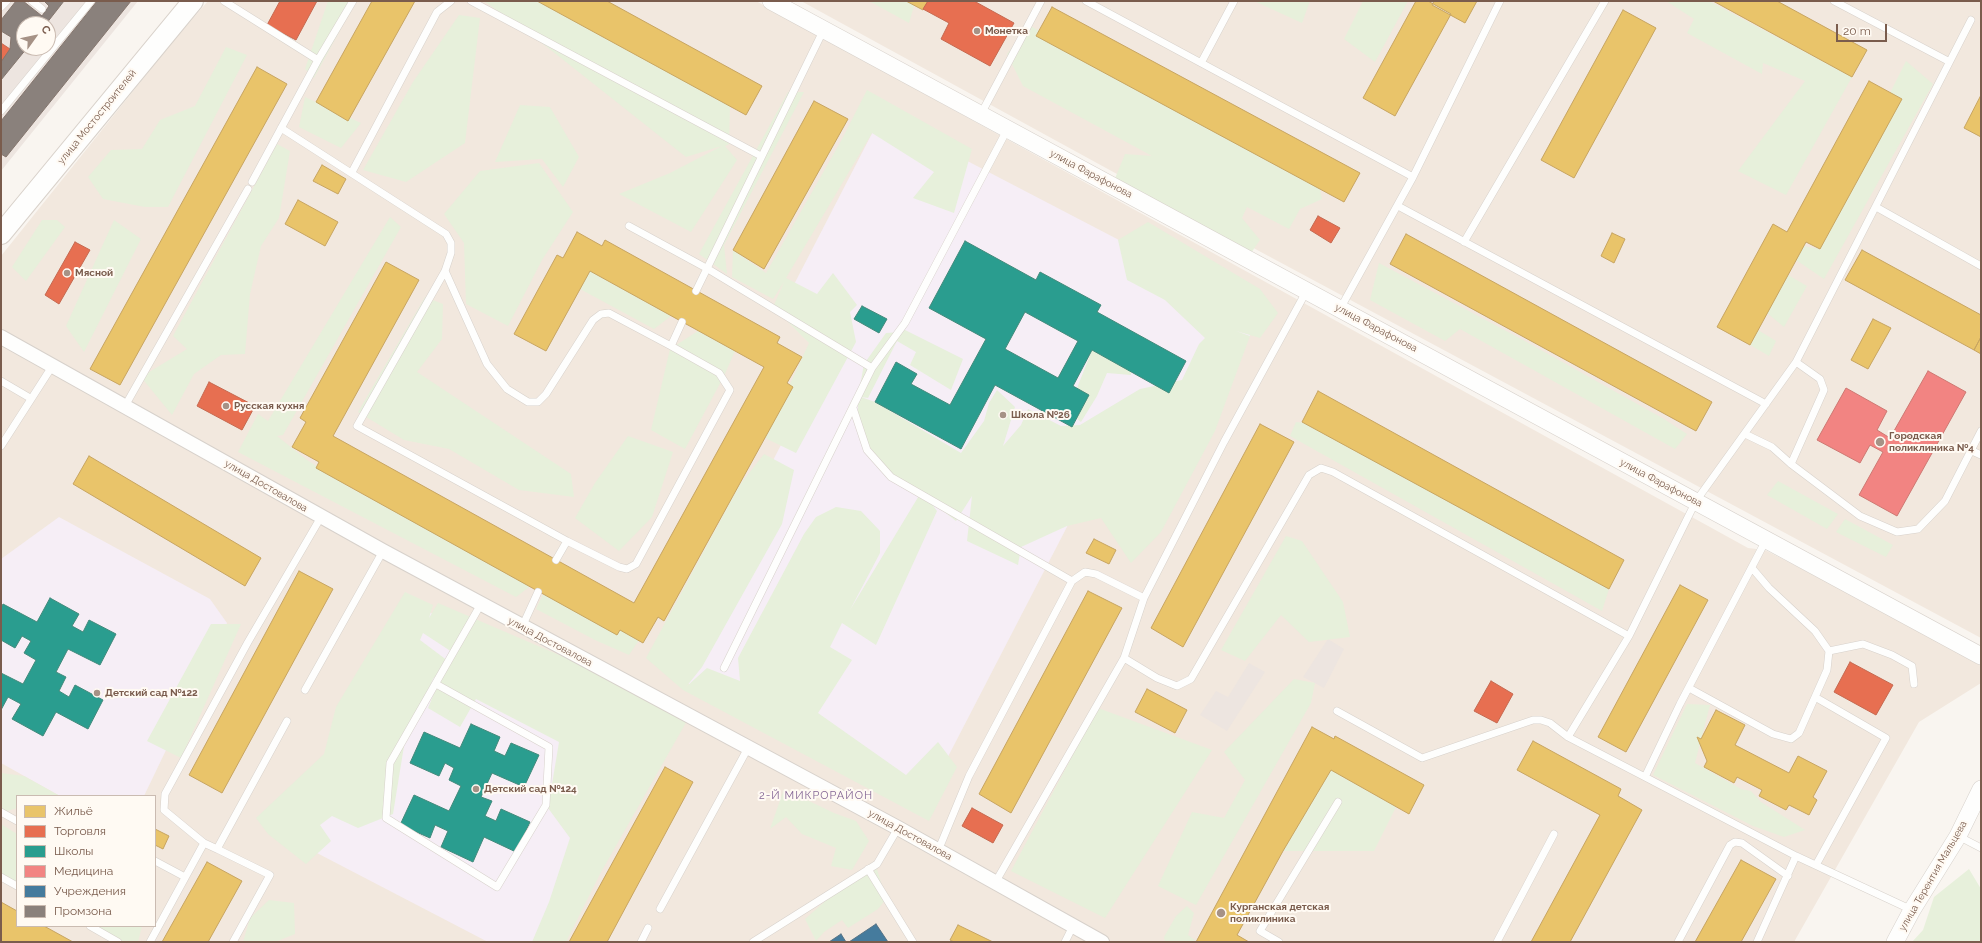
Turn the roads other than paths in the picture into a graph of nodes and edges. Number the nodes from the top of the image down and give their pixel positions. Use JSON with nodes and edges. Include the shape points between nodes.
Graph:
{"nodes":[{"id":1,"x":7,"y":1,"type":"edge"},
{"id":2,"x":32,"y":1,"type":"edge"},
{"id":3,"x":91,"y":1,"type":"edge"},
{"id":4,"x":193,"y":1,"type":"edge"},
{"id":5,"x":224,"y":1,"type":"edge"},
{"id":6,"x":353,"y":1,"type":"edge"},
{"id":7,"x":451,"y":1,"type":"edge"},
{"id":8,"x":471,"y":1,"type":"edge"},
{"id":9,"x":771,"y":1,"type":"edge"},
{"id":10,"x":1032,"y":1,"type":"edge"},
{"id":11,"x":1086,"y":1,"type":"edge"},
{"id":12,"x":1234,"y":1,"type":"edge"},
{"id":13,"x":1500,"y":1,"type":"edge"},
{"id":14,"x":1605,"y":1,"type":"edge"},
{"id":15,"x":1834,"y":1,"type":"edge"},
{"id":16,"x":1040,"y":3,"type":"edge"},
{"id":17,"x":1,"y":7,"type":"edge"},
{"id":18,"x":42,"y":9,"type":"dead end"},
{"id":19,"x":1971,"y":20,"type":"dead end"},
{"id":20,"x":824,"y":29,"type":"junction"},
{"id":21,"x":318,"y":60,"type":"junction"},
{"id":22,"x":1948,"y":61,"type":"junction"},
{"id":23,"x":1201,"y":63,"type":"junction"},
{"id":24,"x":1,"y":111,"type":"edge"},
{"id":25,"x":980,"y":114,"type":"junction"},
{"id":26,"x":281,"y":128,"type":"junction"},
{"id":27,"x":1008,"y":129,"type":"junction"},
{"id":28,"x":761,"y":156,"type":"junction"},
{"id":29,"x":352,"y":172,"type":"junction"},
{"id":30,"x":1413,"y":176,"type":"junction"},
{"id":31,"x":252,"y":182,"type":"dead end"},
{"id":32,"x":248,"y":189,"type":"dead end"},
{"id":33,"x":1398,"y":206,"type":"junction"},
{"id":34,"x":1876,"y":207,"type":"junction"},
{"id":35,"x":629,"y":226,"type":"dead end"},
{"id":36,"x":1,"y":234,"type":"edge"},
{"id":37,"x":1464,"y":242,"type":"junction"},
{"id":38,"x":1981,"y":266,"type":"edge"},
{"id":39,"x":708,"y":269,"type":"junction"},
{"id":40,"x":445,"y":271,"type":"junction"},
{"id":41,"x":696,"y":291,"type":"dead end"},
{"id":42,"x":1307,"y":291,"type":"junction"},
{"id":43,"x":1340,"y":309,"type":"junction"},
{"id":44,"x":682,"y":322,"type":"dead end"},
{"id":45,"x":1,"y":337,"type":"edge"},
{"id":46,"x":671,"y":346,"type":"junction"},
{"id":47,"x":1796,"y":362,"type":"junction"},
{"id":48,"x":53,"y":365,"type":"junction"},
{"id":49,"x":872,"y":368,"type":"junction"},
{"id":50,"x":1,"y":381,"type":"edge"},
{"id":51,"x":30,"y":398,"type":"junction"},
{"id":52,"x":1766,"y":404,"type":"junction"},
{"id":53,"x":125,"y":406,"type":"junction"},
{"id":54,"x":853,"y":408,"type":"junction"},
{"id":55,"x":1981,"y":431,"type":"edge"},
{"id":56,"x":1745,"y":434,"type":"junction"},
{"id":57,"x":1,"y":446,"type":"edge"},
{"id":58,"x":1970,"y":450,"type":"junction"},
{"id":59,"x":1981,"y":455,"type":"edge"},
{"id":60,"x":1791,"y":464,"type":"junction"},
{"id":61,"x":1696,"y":501,"type":"junction"},
{"id":62,"x":321,"y":517,"type":"junction"},
{"id":63,"x":1766,"y":540,"type":"junction"},
{"id":64,"x":567,"y":541,"type":"junction"},
{"id":65,"x":382,"y":551,"type":"junction"},
{"id":66,"x":556,"y":560,"type":"dead end"},
{"id":67,"x":1752,"y":568,"type":"junction"},
{"id":68,"x":1072,"y":581,"type":"junction"},
{"id":69,"x":538,"y":592,"type":"dead end"},
{"id":70,"x":1144,"y":598,"type":"junction"},
{"id":71,"x":481,"y":604,"type":"junction"},
{"id":72,"x":522,"y":627,"type":"junction"},
{"id":73,"x":1629,"y":636,"type":"junction"},
{"id":74,"x":1829,"y":651,"type":"junction"},
{"id":75,"x":1981,"y":656,"type":"edge"},
{"id":76,"x":1124,"y":658,"type":"junction"},
{"id":77,"x":724,"y":668,"type":"dead end"},
{"id":78,"x":436,"y":684,"type":"junction"},
{"id":79,"x":1914,"y":684,"type":"dead end"},
{"id":80,"x":1688,"y":688,"type":"junction"},
{"id":81,"x":305,"y":690,"type":"dead end"},
{"id":82,"x":1815,"y":697,"type":"junction"},
{"id":83,"x":1337,"y":711,"type":"dead end"},
{"id":84,"x":287,"y":721,"type":"dead end"},
{"id":85,"x":1568,"y":737,"type":"junction"},
{"id":86,"x":748,"y":748,"type":"junction"},
{"id":87,"x":1645,"y":777,"type":"junction"},
{"id":88,"x":1981,"y":789,"type":"edge"},
{"id":89,"x":1338,"y":802,"type":"dead end"},
{"id":90,"x":1,"y":812,"type":"edge"},
{"id":91,"x":16,"y":820,"type":"edge"},
{"id":92,"x":898,"y":828,"type":"junction"},
{"id":93,"x":1554,"y":834,"type":"dead end"},
{"id":94,"x":1958,"y":836,"type":"junction"},
{"id":95,"x":204,"y":844,"type":"junction"},
{"id":96,"x":1981,"y":848,"type":"edge"},
{"id":97,"x":217,"y":849,"type":"junction"},
{"id":98,"x":938,"y":851,"type":"junction"},
{"id":99,"x":1796,"y":856,"type":"junction"},
{"id":100,"x":156,"y":862,"type":"edge"},
{"id":101,"x":1816,"y":864,"type":"junction"},
{"id":102,"x":868,"y":869,"type":"junction"},
{"id":103,"x":1788,"y":876,"type":"junction"},
{"id":104,"x":1,"y":877,"type":"edge"},
{"id":105,"x":185,"y":877,"type":"junction"},
{"id":106,"x":995,"y":883,"type":"junction"},
{"id":107,"x":16,"y":885,"type":"edge"},
{"id":108,"x":660,"y":909,"type":"dead end"},
{"id":109,"x":1912,"y":910,"type":"junction"},
{"id":110,"x":1074,"y":926,"type":"junction"},
{"id":111,"x":92,"y":927,"type":"edge"},
{"id":112,"x":648,"y":928,"type":"dead end"},
{"id":113,"x":118,"y":942,"type":"edge"},
{"id":114,"x":150,"y":942,"type":"edge"},
{"id":115,"x":233,"y":942,"type":"edge"},
{"id":116,"x":641,"y":942,"type":"edge"},
{"id":117,"x":753,"y":942,"type":"edge"},
{"id":118,"x":913,"y":942,"type":"edge"},
{"id":119,"x":1065,"y":942,"type":"edge"},
{"id":120,"x":1102,"y":942,"type":"edge"},
{"id":121,"x":1279,"y":942,"type":"edge"},
{"id":122,"x":1497,"y":942,"type":"edge"},
{"id":123,"x":1678,"y":942,"type":"edge"},
{"id":124,"x":1757,"y":942,"type":"edge"},
{"id":125,"x":1895,"y":942,"type":"edge"}],
"edges":[{"from":1,"to":17,"type":"lane"},
{"from":2,"to":18,"type":"lane"},
{"from":3,"to":24,"type":"lane"},
{"from":4,"to":36,"type":"main road","name":"улица Мостостроителей"},
{"from":5,"to":21,"type":"lane"},
{"from":6,"to":21,"type":"lane"},
{"from":7,"to":29,"type":"lane","via":[[437,12]]},
{"from":8,"to":28,"type":"lane"},
{"from":9,"to":20,"type":"street","name":"улица Фарафонова"},
{"from":10,"to":16,"type":"lane"},
{"from":11,"to":23,"type":"lane"},
{"from":12,"to":23,"type":"lane"},
{"from":13,"to":30,"type":"lane"},
{"from":14,"to":37,"type":"lane"},
{"from":15,"to":22,"type":"lane"},
{"from":16,"to":25,"type":"lane"},
{"from":19,"to":22,"type":"lane"},
{"from":20,"to":25,"type":"street","name":"улица Фарафонова"},
{"from":20,"to":28,"type":"lane"},
{"from":21,"to":26,"type":"lane"},
{"from":22,"to":34,"type":"lane"},
{"from":23,"to":30,"type":"lane"},
{"from":25,"to":27,"type":"street","name":"улица Фарафонова"},
{"from":26,"to":29,"type":"lane"},
{"from":26,"to":31,"type":"lane"},
{"from":27,"to":42,"type":"street","name":"улица Фарафонова"},
{"from":27,"to":49,"type":"lane","via":[[905,323]]},
{"from":28,"to":39,"type":"lane"},
{"from":29,"to":40,"type":"lane","via":[[446,234],[451,243],[451,253]]},
{"from":30,"to":33,"type":"lane"},
{"from":32,"to":53,"type":"lane"},
{"from":33,"to":37,"type":"lane"},
{"from":33,"to":43,"type":"lane"},
{"from":34,"to":38,"type":"lane"},
{"from":34,"to":47,"type":"lane"},
{"from":35,"to":39,"type":"lane"},
{"from":37,"to":52,"type":"lane"},
{"from":39,"to":41,"type":"lane"},
{"from":39,"to":49,"type":"lane"},
{"from":40,"to":46,"type":"lane","via":[[487,364],[507,389],[528,402],[538,402],[546,394],[593,320],[601,314],[609,312]]},
{"from":40,"to":64,"type":"lane","via":[[357,426]]},
{"from":42,"to":43,"type":"street","name":"улица Фарафонова"},
{"from":42,"to":70,"type":"lane","via":[[1224,442]]},
{"from":43,"to":61,"type":"street","name":"улица Фарафонова"},
{"from":44,"to":46,"type":"lane"},
{"from":45,"to":48,"type":"street","name":"улица Достовалова"},
{"from":46,"to":64,"type":"lane","via":[[719,374],[730,390],[640,559],[627,569]]},
{"from":47,"to":52,"type":"lane"},
{"from":47,"to":60,"type":"lane","via":[[1820,380],[1824,390]]},
{"from":48,"to":51,"type":"lane"},
{"from":48,"to":53,"type":"street","name":"улица Достовалова"},
{"from":49,"to":54,"type":"lane"},
{"from":50,"to":51,"type":"lane"},
{"from":51,"to":57,"type":"lane"},
{"from":52,"to":56,"type":"lane"},
{"from":53,"to":62,"type":"street","name":"улица Достовалова"},
{"from":54,"to":68,"type":"lane","via":[[867,450],[890,477]]},
{"from":54,"to":77,"type":"lane"},
{"from":55,"to":58,"type":"lane"},
{"from":56,"to":60,"type":"lane","via":[[1772,447]]},
{"from":56,"to":61,"type":"lane"},
{"from":58,"to":59,"type":"lane"},
{"from":58,"to":60,"type":"lane","via":[[1945,501],[1918,529],[1897,532],[1860,516]]},
{"from":61,"to":63,"type":"street","name":"улица Фарафонова"},
{"from":61,"to":73,"type":"lane"},
{"from":62,"to":65,"type":"street","name":"улица Достовалова"},
{"from":62,"to":95,"type":"lane","via":[[248,642],[165,794],[164,810]]},
{"from":63,"to":67,"type":"lane"},
{"from":63,"to":75,"type":"street","name":"улица Фарафонова"},
{"from":64,"to":66,"type":"lane"},
{"from":65,"to":71,"type":"street","name":"улица Достовалова"},
{"from":65,"to":81,"type":"lane"},
{"from":67,"to":74,"type":"lane","via":[[1769,588],[1815,631]]},
{"from":67,"to":80,"type":"lane"},
{"from":68,"to":70,"type":"lane","via":[[1085,572],[1096,574]]},
{"from":68,"to":98,"type":"lane","via":[[969,776]]},
{"from":69,"to":72,"type":"lane"},
{"from":70,"to":76,"type":"lane"},
{"from":71,"to":72,"type":"street","name":"улица Достовалова"},
{"from":71,"to":78,"type":"lane"},
{"from":72,"to":86,"type":"street","name":"улица Достовалова"},
{"from":73,"to":76,"type":"lane","via":[[1333,472],[1321,468],[1309,475],[1191,679],[1177,686],[1157,678]]},
{"from":73,"to":85,"type":"lane"},
{"from":74,"to":79,"type":"lane","via":[[1863,644],[1892,655],[1912,666]]},
{"from":74,"to":82,"type":"lane","via":[[1827,670]]},
{"from":76,"to":106,"type":"lane"},
{"from":78,"to":78,"type":"lane","via":[[390,763],[386,818],[497,888],[546,805],[549,746]]},
{"from":80,"to":82,"type":"lane","via":[[1773,734],[1790,739],[1799,733]]},
{"from":80,"to":87,"type":"lane"},
{"from":82,"to":101,"type":"lane","via":[[1886,738]]},
{"from":83,"to":85,"type":"lane","via":[[1422,758],[1533,720],[1550,723]]},
{"from":84,"to":97,"type":"lane"},
{"from":85,"to":87,"type":"lane"},
{"from":86,"to":92,"type":"street","name":"улица Достовалова"},
{"from":86,"to":108,"type":"lane"},
{"from":87,"to":99,"type":"lane"},
{"from":88,"to":94,"type":"street","name":"улица Терентия Мальцева"},
{"from":89,"to":121,"type":"lane","via":[[1260,931]]},
{"from":90,"to":91,"type":"lane"},
{"from":92,"to":98,"type":"street","name":"улица Достовалова"},
{"from":92,"to":102,"type":"lane","via":[[877,864]]},
{"from":93,"to":122,"type":"lane"},
{"from":94,"to":96,"type":"lane"},
{"from":94,"to":109,"type":"street","name":"улица Терентия Мальцева"},
{"from":95,"to":97,"type":"lane"},
{"from":95,"to":105,"type":"lane"},
{"from":97,"to":115,"type":"lane","via":[[270,876]]},
{"from":98,"to":106,"type":"street","name":"улица Достовалова"},
{"from":99,"to":101,"type":"lane"},
{"from":99,"to":103,"type":"lane"},
{"from":100,"to":105,"type":"lane"},
{"from":101,"to":109,"type":"lane"},
{"from":102,"to":117,"type":"lane"},
{"from":102,"to":118,"type":"lane"},
{"from":103,"to":123,"type":"lane","via":[[1742,843],[1735,842],[1730,845]]},
{"from":103,"to":124,"type":"lane"},
{"from":104,"to":107,"type":"lane"},
{"from":105,"to":114,"type":"lane"},
{"from":106,"to":110,"type":"street","name":"улица Достовалова"},
{"from":109,"to":125,"type":"street","name":"улица Терентия Мальцева"},
{"from":110,"to":119,"type":"lane"},
{"from":110,"to":120,"type":"street","name":"улица Достовалова"},
{"from":111,"to":113,"type":"lane"},
{"from":112,"to":116,"type":"lane"}]}
